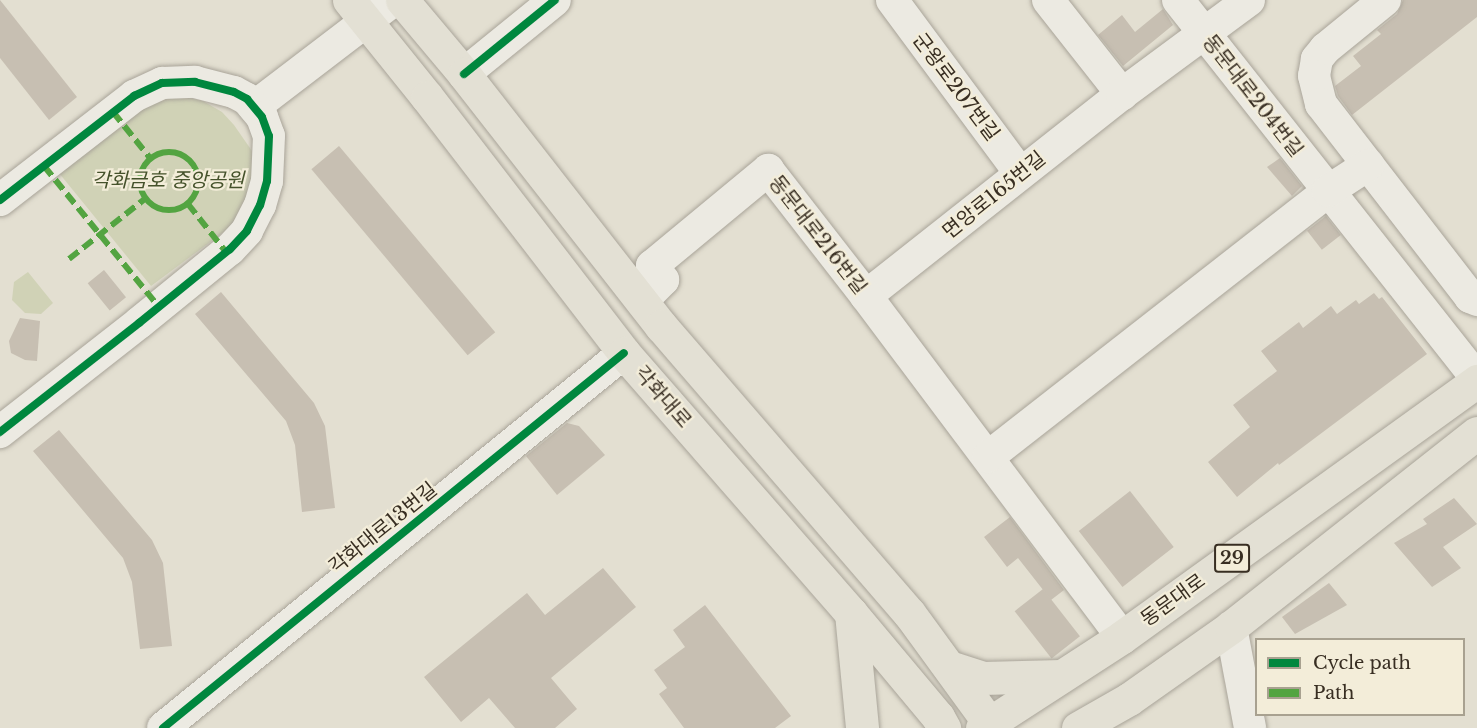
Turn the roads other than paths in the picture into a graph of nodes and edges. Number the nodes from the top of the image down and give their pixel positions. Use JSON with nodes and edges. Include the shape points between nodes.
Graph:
{"nodes":[{"id":1,"x":394,"y":0,"type":"edge"},
{"id":2,"x":402,"y":0,"type":"edge"},
{"id":3,"x":555,"y":0,"type":"edge"},
{"id":4,"x":892,"y":0,"type":"edge"},
{"id":5,"x":1048,"y":0,"type":"edge"},
{"id":6,"x":1178,"y":0,"type":"edge"},
{"id":7,"x":1249,"y":0,"type":"edge"},
{"id":8,"x":1366,"y":0,"type":"edge"},
{"id":9,"x":1385,"y":0,"type":"edge"},
{"id":10,"x":357,"y":11,"type":"edge"},
{"id":11,"x":1204,"y":34,"type":"junction"},
{"id":12,"x":464,"y":74,"type":"junction"},
{"id":13,"x":1122,"y":94,"type":"junction"},
{"id":14,"x":1322,"y":104,"type":"junction"},
{"id":15,"x":254,"y":107,"type":"junction"},
{"id":16,"x":1368,"y":165,"type":"junction"},
{"id":17,"x":1020,"y":173,"type":"junction"},
{"id":18,"x":1328,"y":191,"type":"junction"},
{"id":19,"x":0,"y":200,"type":"edge"},
{"id":20,"x":867,"y":297,"type":"junction"},
{"id":21,"x":1477,"y":300,"type":"edge"},
{"id":22,"x":642,"y":302,"type":"junction"},
{"id":23,"x":624,"y":353,"type":"junction"},
{"id":24,"x":1477,"y":380,"type":"edge"},
{"id":25,"x":0,"y":432,"type":"edge"},
{"id":26,"x":1477,"y":433,"type":"edge"},
{"id":27,"x":988,"y":457,"type":"junction"},
{"id":28,"x":850,"y":613,"type":"junction"},
{"id":29,"x":1231,"y":627,"type":"junction"},
{"id":30,"x":1122,"y":636,"type":"junction"},
{"id":31,"x":949,"y":667,"type":"junction"},
{"id":32,"x":1061,"y":676,"type":"junction"},
{"id":33,"x":1129,"y":699,"type":"junction"},
{"id":34,"x":988,"y":726,"type":"edge"},
{"id":35,"x":162,"y":728,"type":"edge"},
{"id":36,"x":861,"y":728,"type":"edge"},
{"id":37,"x":944,"y":728,"type":"edge"},
{"id":38,"x":1078,"y":728,"type":"edge"},
{"id":39,"x":1107,"y":728,"type":"edge"},
{"id":40,"x":1250,"y":728,"type":"edge"}],
"edges":[{"from":1,"to":10,"type":"street"},
{"from":2,"to":12,"type":"main road"},
{"from":3,"to":12,"type":"street"},
{"from":4,"to":17,"type":"street","name":"군왕로207번길"},
{"from":5,"to":13,"type":"street"},
{"from":6,"to":11,"type":"street","name":"동문대로204번길"},
{"from":7,"to":11,"type":"street","name":"면앙로165번길"},
{"from":8,"to":14,"type":"street","via":[[1308,44],[1299,59],[1301,74]]},
{"from":9,"to":14,"type":"street","via":[[1317,59],[1314,76]]},
{"from":10,"to":15,"type":"street"},
{"from":10,"to":23,"type":"main road","name":"각화대로"},
{"from":11,"to":13,"type":"street","name":"면앙로165번길"},
{"from":11,"to":18,"type":"street","name":"동문대로204번길"},
{"from":12,"to":22,"type":"main road"},
{"from":13,"to":17,"type":"street","name":"면앙로165번길"},
{"from":14,"to":16,"type":"street"},
{"from":15,"to":19,"type":"street","via":[[247,99],[220,87],[178,81],[152,86]]},
{"from":15,"to":25,"type":"street","via":[[269,136],[269,155],[267,181],[247,231],[146,318]]},
{"from":16,"to":18,"type":"street"},
{"from":16,"to":21,"type":"street","via":[[1470,297]]},
{"from":17,"to":20,"type":"street","name":"면앙로165번길"},
{"from":18,"to":24,"type":"street","name":"동문대로204번길"},
{"from":18,"to":27,"type":"street"},
{"from":20,"to":22,"type":"street","name":"동문대로216번길","via":[[768,170],[652,266],[663,280]]},
{"from":20,"to":27,"type":"street","name":"동문대로216번길"},
{"from":22,"to":31,"type":"main road","via":[[909,613]]},
{"from":23,"to":28,"type":"main road","name":"각화대로"},
{"from":23,"to":35,"type":"street","name":"각화대로13번길"},
{"from":24,"to":30,"type":"main road","name":"동문대로","number":"29"},
{"from":26,"to":29,"type":"main road"},
{"from":27,"to":30,"type":"street","name":"동문대로216번길"},
{"from":28,"to":36,"type":"main road"},
{"from":28,"to":37,"type":"main road","name":"각화대로"},
{"from":29,"to":33,"type":"main road"},
{"from":29,"to":40,"type":"street"},
{"from":30,"to":32,"type":"main road","name":"동문대로","number":"29"},
{"from":31,"to":32,"type":"main road","via":[[982,678]]},
{"from":31,"to":34,"type":"main road"},
{"from":32,"to":34,"type":"main road","name":"동문대로","number":"29"},
{"from":33,"to":38,"type":"main road"},
{"from":33,"to":39,"type":"main road"}]}
